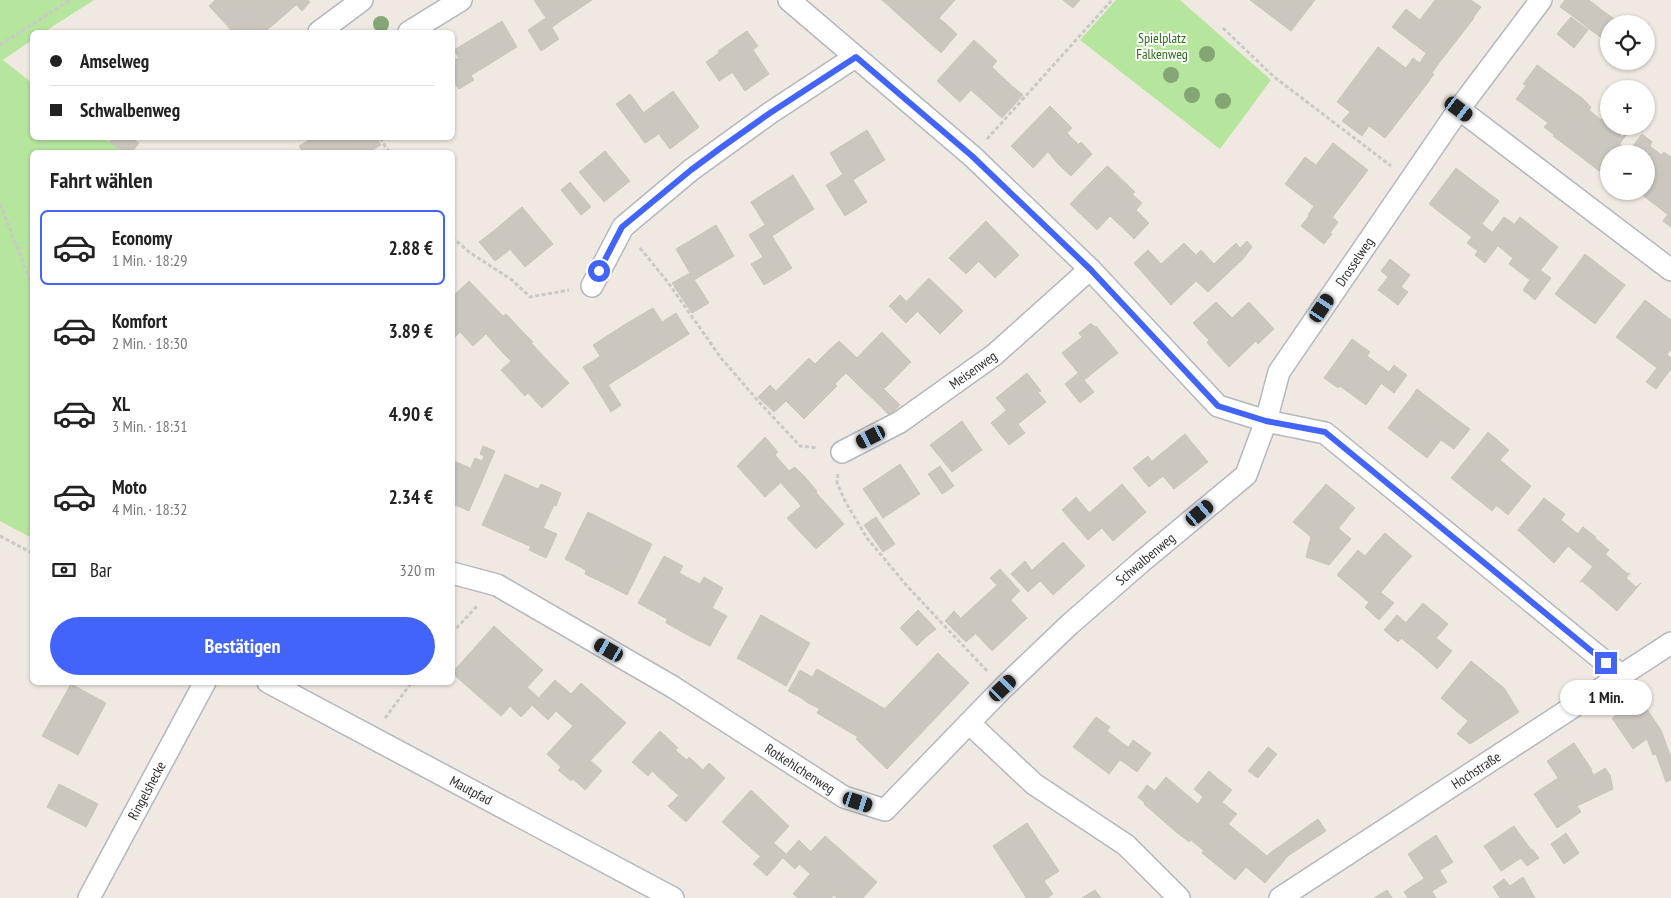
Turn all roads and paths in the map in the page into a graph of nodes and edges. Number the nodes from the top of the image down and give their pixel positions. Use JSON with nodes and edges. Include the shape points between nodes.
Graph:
{"nodes":[{"id":1,"x":70,"y":0,"type":"edge"},
{"id":2,"x":362,"y":0,"type":"edge"},
{"id":3,"x":461,"y":0,"type":"edge"},
{"id":4,"x":789,"y":0,"type":"edge"},
{"id":5,"x":1112,"y":0,"type":"edge"},
{"id":6,"x":1541,"y":0,"type":"edge"},
{"id":7,"x":1223,"y":28,"type":"dead end"},
{"id":8,"x":322,"y":30,"type":"edge"},
{"id":9,"x":412,"y":30,"type":"edge"},
{"id":10,"x":0,"y":45,"type":"edge"},
{"id":11,"x":856,"y":57,"type":"junction"},
{"id":12,"x":1459,"y":109,"type":"junction"},
{"id":13,"x":972,"y":156,"type":"junction"},
{"id":14,"x":1409,"y":180,"type":"junction"},
{"id":15,"x":0,"y":204,"type":"edge"},
{"id":16,"x":622,"y":227,"type":"junction"},
{"id":17,"x":455,"y":239,"type":"edge"},
{"id":18,"x":1090,"y":269,"type":"junction"},
{"id":19,"x":1671,"y":270,"type":"edge"},
{"id":20,"x":30,"y":280,"type":"edge"},
{"id":21,"x":592,"y":286,"type":"joint"},
{"id":22,"x":1266,"y":421,"type":"junction"},
{"id":23,"x":842,"y":452,"type":"junction"},
{"id":24,"x":0,"y":536,"type":"edge"},
{"id":25,"x":30,"y":552,"type":"edge"},
{"id":26,"x":455,"y":574,"type":"edge"},
{"id":27,"x":497,"y":585,"type":"junction"},
{"id":28,"x":455,"y":630,"type":"edge"},
{"id":29,"x":1671,"y":643,"type":"edge"},
{"id":30,"x":1621,"y":676,"type":"junction"},
{"id":31,"x":203,"y":685,"type":"edge"},
{"id":32,"x":274,"y":685,"type":"edge"},
{"id":33,"x":410,"y":685,"type":"edge"},
{"id":34,"x":1003,"y":688,"type":"junction"},
{"id":35,"x":969,"y":723,"type":"junction"},
{"id":36,"x":371,"y":737,"type":"junction"},
{"id":37,"x":89,"y":898,"type":"edge"},
{"id":38,"x":673,"y":898,"type":"edge"},
{"id":39,"x":1179,"y":898,"type":"edge"},
{"id":40,"x":1280,"y":898,"type":"edge"}],
"edges":[{"from":1,"to":10,"type":"path"},
{"from":2,"to":8,"type":"street"},
{"from":3,"to":9,"type":"street"},
{"from":4,"to":11,"type":"street"},
{"from":5,"to":13,"type":"path"},
{"from":6,"to":12,"type":"street","name":"Drosselweg"},
{"from":7,"to":14,"type":"path","via":[[1273,76]]},
{"from":11,"to":13,"type":"street"},
{"from":11,"to":16,"type":"street","via":[[722,147]]},
{"from":12,"to":14,"type":"street","name":"Drosselweg"},
{"from":12,"to":19,"type":"street"},
{"from":13,"to":18,"type":"street"},
{"from":14,"to":22,"type":"street","name":"Drosselweg","via":[[1279,372]]},
{"from":15,"to":20,"type":"path"},
{"from":16,"to":21,"type":"street"},
{"from":16,"to":23,"type":"path","via":[[667,281],[721,358],[800,446]]},
{"from":17,"to":21,"type":"path","via":[[530,297]]},
{"from":18,"to":22,"type":"street","via":[[1218,406]]},
{"from":18,"to":23,"type":"street","name":"Meisenweg","via":[[994,355],[900,422]]},
{"from":22,"to":30,"type":"street","via":[[1325,432]]},
{"from":22,"to":34,"type":"street","name":"Schwalbenweg","via":[[1246,475],[1084,612]]},
{"from":23,"to":34,"type":"path","via":[[837,483],[867,538],[907,586]]},
{"from":24,"to":25,"type":"path"},
{"from":26,"to":27,"type":"street","name":"Rotkehlchenweg"},
{"from":27,"to":28,"type":"path"},
{"from":27,"to":35,"type":"street","name":"Rotkehlchenweg","via":[[673,686],[844,797],[885,810]]},
{"from":29,"to":30,"type":"street","name":"Hochstraße"},
{"from":30,"to":40,"type":"street","name":"Hochstraße"},
{"from":31,"to":37,"type":"street","name":"Ringelshecke"},
{"from":32,"to":36,"type":"street","name":"Mautpfad"},
{"from":33,"to":36,"type":"path"},
{"from":34,"to":35,"type":"street","name":"Schwalbenweg"},
{"from":35,"to":39,"type":"street","via":[[1034,784],[1126,845]]},
{"from":36,"to":38,"type":"street","name":"Mautpfad"}]}
